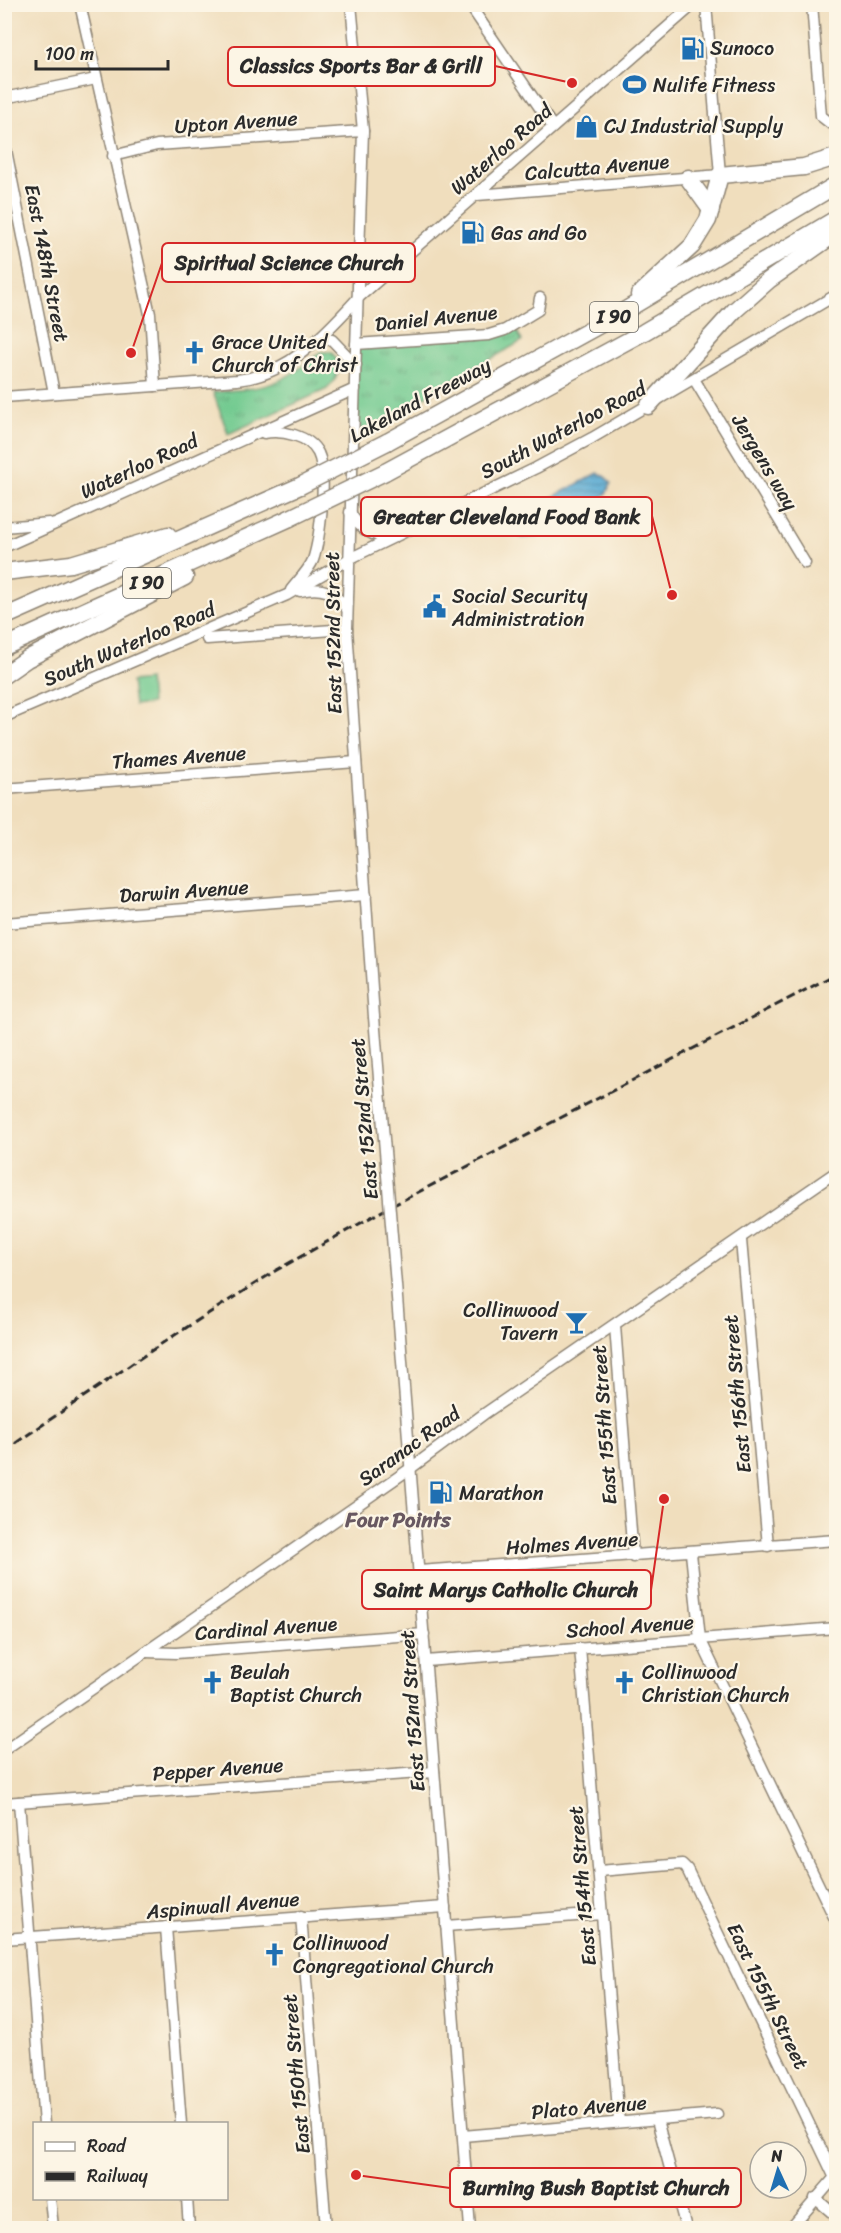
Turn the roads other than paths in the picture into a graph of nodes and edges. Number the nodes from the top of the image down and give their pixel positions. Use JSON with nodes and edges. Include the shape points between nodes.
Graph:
{"nodes":[{"id":1,"x":80,"y":4,"type":"edge"},
{"id":2,"x":351,"y":4,"type":"edge"},
{"id":3,"x":469,"y":4,"type":"edge"},
{"id":4,"x":694,"y":4,"type":"edge"},
{"id":5,"x":706,"y":4,"type":"edge"},
{"id":6,"x":812,"y":4,"type":"edge"},
{"id":7,"x":96,"y":79,"type":"junction"},
{"id":8,"x":4,"y":98,"type":"edge"},
{"id":9,"x":837,"y":121,"type":"edge"},
{"id":10,"x":553,"y":127,"type":"junction"},
{"id":11,"x":363,"y":131,"type":"junction"},
{"id":12,"x":4,"y":140,"type":"edge"},
{"id":13,"x":113,"y":156,"type":"junction"},
{"id":14,"x":837,"y":157,"type":"edge"},
{"id":15,"x":720,"y":175,"type":"junction"},
{"id":16,"x":688,"y":178,"type":"junction"},
{"id":17,"x":837,"y":185,"type":"edge"},
{"id":18,"x":477,"y":195,"type":"junction"},
{"id":19,"x":711,"y":210,"type":"junction"},
{"id":20,"x":837,"y":219,"type":"edge"},
{"id":21,"x":837,"y":233,"type":"edge"},
{"id":22,"x":837,"y":295,"type":"edge"},
{"id":23,"x":359,"y":297,"type":"junction"},
{"id":24,"x":540,"y":298,"type":"dead end"},
{"id":25,"x":614,"y":317,"type":"junction"},
{"id":26,"x":322,"y":337,"type":"junction"},
{"id":27,"x":356,"y":344,"type":"junction"},
{"id":28,"x":356,"y":365,"type":"junction"},
{"id":29,"x":693,"y":379,"type":"junction"},
{"id":30,"x":156,"y":386,"type":"junction"},
{"id":31,"x":355,"y":389,"type":"junction"},
{"id":32,"x":54,"y":393,"type":"junction"},
{"id":33,"x":4,"y":397,"type":"edge"},
{"id":34,"x":648,"y":406,"type":"junction"},
{"id":35,"x":246,"y":437,"type":"junction"},
{"id":36,"x":270,"y":499,"type":"junction"},
{"id":37,"x":350,"y":511,"type":"junction"},
{"id":38,"x":58,"y":523,"type":"junction"},
{"id":39,"x":4,"y":527,"type":"edge"},
{"id":40,"x":401,"y":534,"type":"junction"},
{"id":41,"x":4,"y":547,"type":"edge"},
{"id":42,"x":226,"y":549,"type":"junction"},
{"id":43,"x":349,"y":559,"type":"junction"},
{"id":44,"x":805,"y":563,"type":"dead end"},
{"id":45,"x":4,"y":572,"type":"edge"},
{"id":46,"x":289,"y":594,"type":"junction"},
{"id":47,"x":347,"y":609,"type":"junction"},
{"id":48,"x":4,"y":617,"type":"edge"},
{"id":49,"x":347,"y":629,"type":"junction"},
{"id":50,"x":207,"y":639,"type":"dead end"},
{"id":51,"x":4,"y":647,"type":"edge"},
{"id":52,"x":4,"y":675,"type":"edge"},
{"id":53,"x":4,"y":717,"type":"edge"},
{"id":54,"x":356,"y":762,"type":"junction"},
{"id":55,"x":4,"y":789,"type":"edge"},
{"id":56,"x":366,"y":895,"type":"junction"},
{"id":57,"x":4,"y":923,"type":"edge"},
{"id":58,"x":837,"y":1172,"type":"edge"},
{"id":59,"x":741,"y":1239,"type":"junction"},
{"id":60,"x":615,"y":1326,"type":"junction"},
{"id":61,"x":411,"y":1468,"type":"junction"},
{"id":62,"x":837,"y":1540,"type":"edge"},
{"id":63,"x":768,"y":1546,"type":"junction"},
{"id":64,"x":690,"y":1553,"type":"junction"},
{"id":65,"x":633,"y":1557,"type":"junction"},
{"id":66,"x":419,"y":1571,"type":"junction"},
{"id":67,"x":837,"y":1628,"type":"edge"},
{"id":68,"x":424,"y":1634,"type":"junction"},
{"id":69,"x":700,"y":1639,"type":"junction"},
{"id":70,"x":580,"y":1648,"type":"junction"},
{"id":71,"x":146,"y":1652,"type":"junction"},
{"id":72,"x":426,"y":1661,"type":"junction"},
{"id":73,"x":4,"y":1750,"type":"edge"},
{"id":74,"x":434,"y":1772,"type":"junction"},
{"id":75,"x":19,"y":1802,"type":"junction"},
{"id":76,"x":4,"y":1803,"type":"edge"},
{"id":77,"x":599,"y":1871,"type":"junction"},
{"id":78,"x":445,"y":1907,"type":"junction"},
{"id":79,"x":602,"y":1914,"type":"junction"},
{"id":80,"x":302,"y":1916,"type":"junction"},
{"id":81,"x":837,"y":1921,"type":"edge"},
{"id":82,"x":446,"y":1926,"type":"junction"},
{"id":83,"x":165,"y":1928,"type":"junction"},
{"id":84,"x":29,"y":1937,"type":"junction"},
{"id":85,"x":4,"y":1939,"type":"edge"},
{"id":86,"x":717,"y":2114,"type":"dead end"},
{"id":87,"x":657,"y":2120,"type":"junction"},
{"id":88,"x":44,"y":2122,"type":"edge"},
{"id":89,"x":181,"y":2122,"type":"edge"},
{"id":90,"x":619,"y":2122,"type":"junction"},
{"id":91,"x":463,"y":2136,"type":"junction"},
{"id":92,"x":836,"y":2177,"type":"edge"},
{"id":93,"x":815,"y":2198,"type":"junction"},
{"id":94,"x":50,"y":2200,"type":"edge"},
{"id":95,"x":187,"y":2200,"type":"edge"},
{"id":96,"x":837,"y":2216,"type":"edge"},
{"id":97,"x":53,"y":2229,"type":"edge"},
{"id":98,"x":189,"y":2229,"type":"edge"},
{"id":99,"x":326,"y":2229,"type":"edge"},
{"id":100,"x":470,"y":2229,"type":"edge"},
{"id":101,"x":686,"y":2229,"type":"edge"},
{"id":102,"x":790,"y":2229,"type":"edge"}],
"edges":[{"from":1,"to":7,"type":"street"},
{"from":2,"to":11,"type":"street","name":"East 152nd Street"},
{"from":3,"to":10,"type":"street"},
{"from":4,"to":10,"type":"street","name":"Waterloo Road"},
{"from":5,"to":15,"type":"street"},
{"from":6,"to":9,"type":"street","via":[[821,116],[830,123]]},
{"from":7,"to":8,"type":"street"},
{"from":7,"to":13,"type":"street"},
{"from":10,"to":18,"type":"street","name":"Waterloo Road"},
{"from":11,"to":13,"type":"street","name":"Upton Avenue","via":[[157,146]]},
{"from":11,"to":23,"type":"street","name":"East 152nd Street"},
{"from":12,"to":32,"type":"street","name":"East 148th Street"},
{"from":13,"to":30,"type":"street","via":[[150,314]]},
{"from":14,"to":15,"type":"highway","via":[[804,166]]},
{"from":15,"to":16,"type":"street","name":"Calcutta Avenue"},
{"from":15,"to":19,"type":"highway"},
{"from":16,"to":18,"type":"street","name":"Calcutta Avenue"},
{"from":16,"to":19,"type":"highway"},
{"from":17,"to":25,"type":"highway","name":"Lakeland Freeway","number":"I 90"},
{"from":18,"to":23,"type":"street","name":"Waterloo Road"},
{"from":19,"to":25,"type":"highway","via":[[692,246]]},
{"from":20,"to":42,"type":"highway","number":"I 90","bridge":true,"via":[[644,332],[385,472]]},
{"from":21,"to":34,"type":"highway","via":[[769,280],[734,311]]},
{"from":22,"to":29,"type":"street","name":"South Waterloo Road"},
{"from":23,"to":26,"type":"street","name":"Waterloo Road"},
{"from":23,"to":27,"type":"street","name":"East 152nd Street"},
{"from":24,"to":27,"type":"street","name":"Daniel Avenue","via":[[538,310],[489,335]]},
{"from":25,"to":36,"type":"highway","name":"Lakeland Freeway","number":"I 90","bridge":true,"via":[[387,442]]},
{"from":26,"to":28,"type":"street","via":[[332,340]]},
{"from":26,"to":30,"type":"street","name":"Waterloo Road","via":[[266,374]]},
{"from":27,"to":28,"type":"street","name":"East 152nd Street"},
{"from":28,"to":31,"type":"street","name":"East 152nd Street"},
{"from":29,"to":34,"type":"street","name":"South Waterloo Road"},
{"from":29,"to":44,"type":"street","name":"Jergens way"},
{"from":30,"to":32,"type":"street","name":"Waterloo Road"},
{"from":31,"to":35,"type":"street","name":"Waterloo Road"},
{"from":31,"to":37,"type":"street","name":"East 152nd Street"},
{"from":32,"to":33,"type":"street","name":"Waterloo Road"},
{"from":34,"to":40,"type":"street","name":"South Waterloo Road","via":[[536,468]]},
{"from":35,"to":38,"type":"street","name":"Waterloo Road"},
{"from":35,"to":46,"type":"street","via":[[277,431],[294,435],[318,452],[321,530],[312,562]]},
{"from":36,"to":45,"type":"highway","via":[[81,561]]},
{"from":36,"to":48,"type":"highway","name":"Lakeland Freeway","number":"I 90"},
{"from":37,"to":40,"type":"street","via":[[355,522],[375,535]]},
{"from":37,"to":43,"type":"street","name":"East 152nd Street"},
{"from":38,"to":39,"type":"street"},
{"from":38,"to":41,"type":"street","name":"Waterloo Road"},
{"from":40,"to":43,"type":"street","name":"South Waterloo Road"},
{"from":42,"to":51,"type":"highway","number":"I 90"},
{"from":42,"to":52,"type":"highway","via":[[183,579],[27,659]]},
{"from":43,"to":46,"type":"street","name":"South Waterloo Road"},
{"from":43,"to":47,"type":"street","name":"East 152nd Street"},
{"from":46,"to":47,"type":"street","via":[[320,588],[339,598]]},
{"from":46,"to":53,"type":"street","name":"South Waterloo Road"},
{"from":47,"to":49,"type":"street","name":"East 152nd Street"},
{"from":49,"to":50,"type":"street"},
{"from":49,"to":54,"type":"street","name":"East 152nd Street"},
{"from":54,"to":55,"type":"street","name":"Thames Avenue"},
{"from":54,"to":56,"type":"street","name":"East 152nd Street"},
{"from":56,"to":57,"type":"street","name":"Darwin Avenue"},
{"from":56,"to":61,"type":"street","name":"East 152nd Street","bridge":true},
{"from":58,"to":59,"type":"street","name":"Saranac Road"},
{"from":59,"to":60,"type":"street","name":"Saranac Road"},
{"from":59,"to":63,"type":"street","name":"East 156th Street"},
{"from":60,"to":61,"type":"street","name":"Saranac Road"},
{"from":60,"to":65,"type":"street","name":"East 155th Street"},
{"from":61,"to":66,"type":"street","name":"East 152nd Street"},
{"from":61,"to":71,"type":"street","name":"Saranac Road"},
{"from":62,"to":63,"type":"street","name":"Holmes Avenue"},
{"from":63,"to":64,"type":"street","name":"Holmes Avenue"},
{"from":64,"to":65,"type":"street","name":"Holmes Avenue"},
{"from":64,"to":69,"type":"street"},
{"from":65,"to":66,"type":"street","name":"Holmes Avenue"},
{"from":66,"to":68,"type":"street","name":"East 152nd Street"},
{"from":67,"to":69,"type":"street","name":"School Avenue"},
{"from":68,"to":71,"type":"street","name":"Cardinal Avenue","via":[[181,1653]]},
{"from":68,"to":72,"type":"street","name":"East 152nd Street"},
{"from":69,"to":70,"type":"street","name":"School Avenue"},
{"from":69,"to":81,"type":"street"},
{"from":70,"to":72,"type":"street","name":"School Avenue"},
{"from":70,"to":77,"type":"street","name":"East 154th Street"},
{"from":71,"to":73,"type":"street","name":"Saranac Road"},
{"from":72,"to":74,"type":"street","name":"East 152nd Street"},
{"from":74,"to":75,"type":"street","name":"Pepper Avenue"},
{"from":74,"to":78,"type":"street","name":"East 152nd Street"},
{"from":75,"to":76,"type":"street","name":"Pepper Avenue"},
{"from":75,"to":84,"type":"street"},
{"from":77,"to":79,"type":"street","name":"East 154th Street"},
{"from":77,"to":92,"type":"street","name":"East 155th Street","via":[[682,1864],[687,1869]]},
{"from":78,"to":80,"type":"street","name":"Aspinwall Avenue"},
{"from":78,"to":82,"type":"street","name":"East 152nd Street"},
{"from":79,"to":82,"type":"street"},
{"from":79,"to":90,"type":"street","name":"East 154th Street"},
{"from":80,"to":83,"type":"street","name":"Aspinwall Avenue"},
{"from":80,"to":99,"type":"street","name":"East 150th Street"},
{"from":82,"to":91,"type":"street","name":"East 152nd Street"},
{"from":83,"to":84,"type":"street","name":"Aspinwall Avenue"},
{"from":83,"to":89,"type":"street"},
{"from":84,"to":85,"type":"street","name":"Aspinwall Avenue"},
{"from":84,"to":88,"type":"street"},
{"from":86,"to":87,"type":"street","name":"Plato Avenue"},
{"from":87,"to":90,"type":"street","name":"Plato Avenue"},
{"from":87,"to":101,"type":"street"},
{"from":90,"to":91,"type":"street","name":"Plato Avenue"},
{"from":91,"to":100,"type":"street","name":"East 152nd Street"},
{"from":92,"to":93,"type":"street"},
{"from":93,"to":96,"type":"street"},
{"from":93,"to":102,"type":"street"},
{"from":94,"to":97,"type":"street"},
{"from":95,"to":98,"type":"street"}]}
